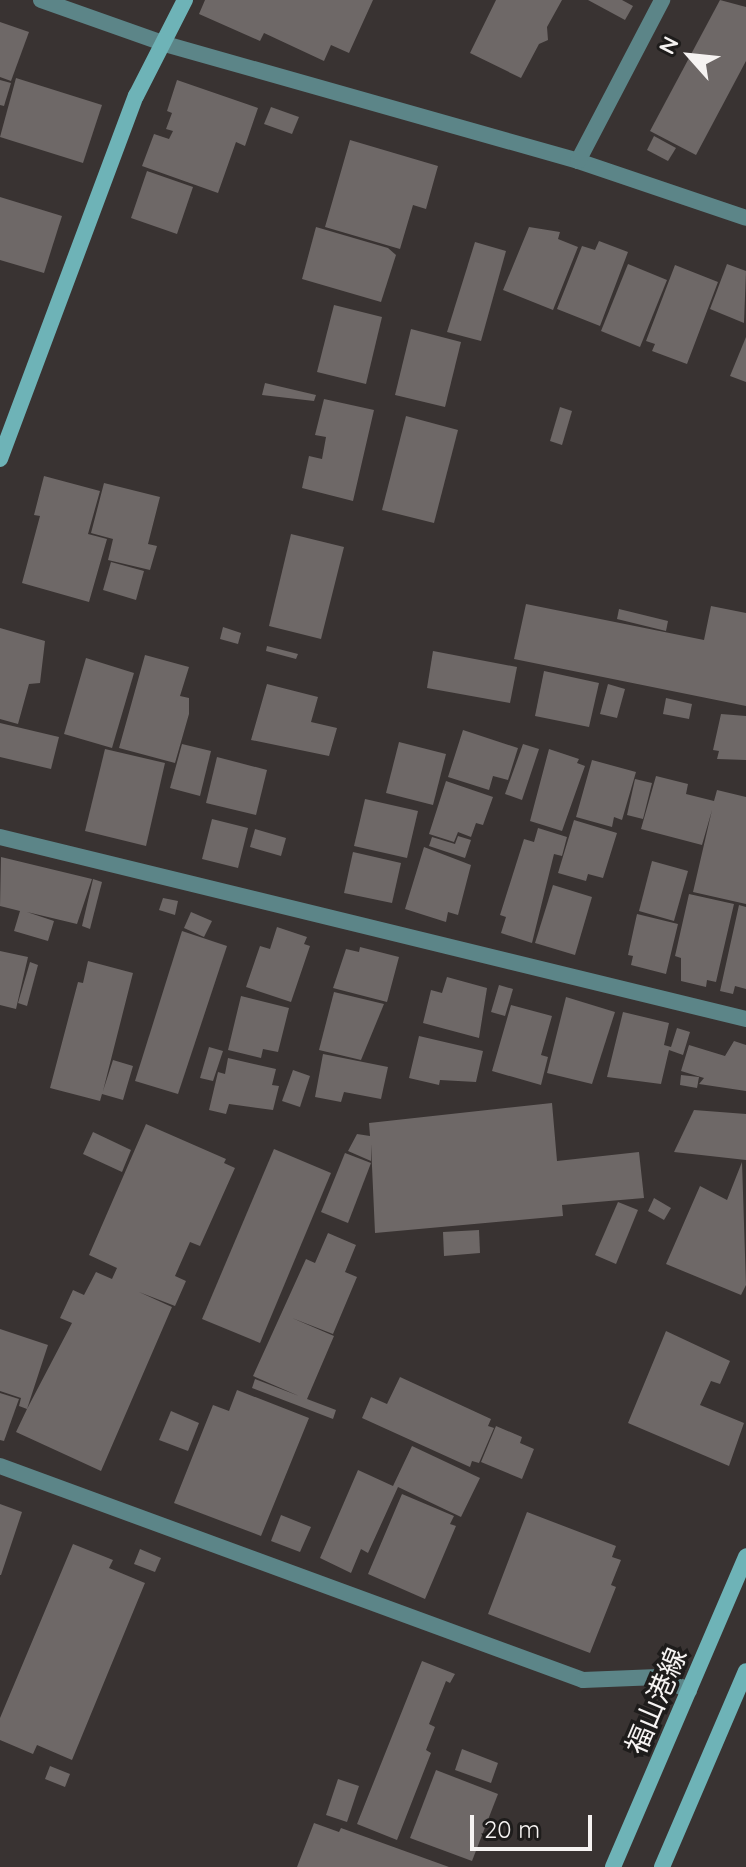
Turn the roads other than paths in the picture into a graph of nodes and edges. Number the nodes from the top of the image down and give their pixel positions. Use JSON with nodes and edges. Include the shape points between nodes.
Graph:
{"nodes":[{"id":1,"x":41,"y":0,"type":"edge"},
{"id":2,"x":185,"y":0,"type":"edge"},
{"id":3,"x":662,"y":0,"type":"edge"},
{"id":4,"x":165,"y":44,"type":"junction"},
{"id":5,"x":578,"y":161,"type":"junction"},
{"id":6,"x":746,"y":218,"type":"edge"},
{"id":7,"x":0,"y":459,"type":"edge"},
{"id":8,"x":0,"y":837,"type":"edge"},
{"id":9,"x":746,"y":1019,"type":"edge"},
{"id":10,"x":0,"y":1466,"type":"edge"},
{"id":11,"x":746,"y":1556,"type":"edge"},
{"id":12,"x":746,"y":1671,"type":"edge"},
{"id":13,"x":689,"y":1690,"type":"junction"},
{"id":14,"x":613,"y":1867,"type":"edge"},
{"id":15,"x":662,"y":1867,"type":"edge"}],
"edges":[{"from":1,"to":4,"type":"street"},
{"from":2,"to":4,"type":"main road"},
{"from":3,"to":5,"type":"street"},
{"from":4,"to":5,"type":"street"},
{"from":4,"to":7,"type":"main road","via":[[136,96]]},
{"from":5,"to":6,"type":"street"},
{"from":8,"to":9,"type":"street"},
{"from":10,"to":13,"type":"street","via":[[583,1680],[658,1677]]},
{"from":11,"to":13,"type":"main road","name":"福山港線"},
{"from":12,"to":15,"type":"main road"},
{"from":13,"to":14,"type":"main road","name":"福山港線"}]}
